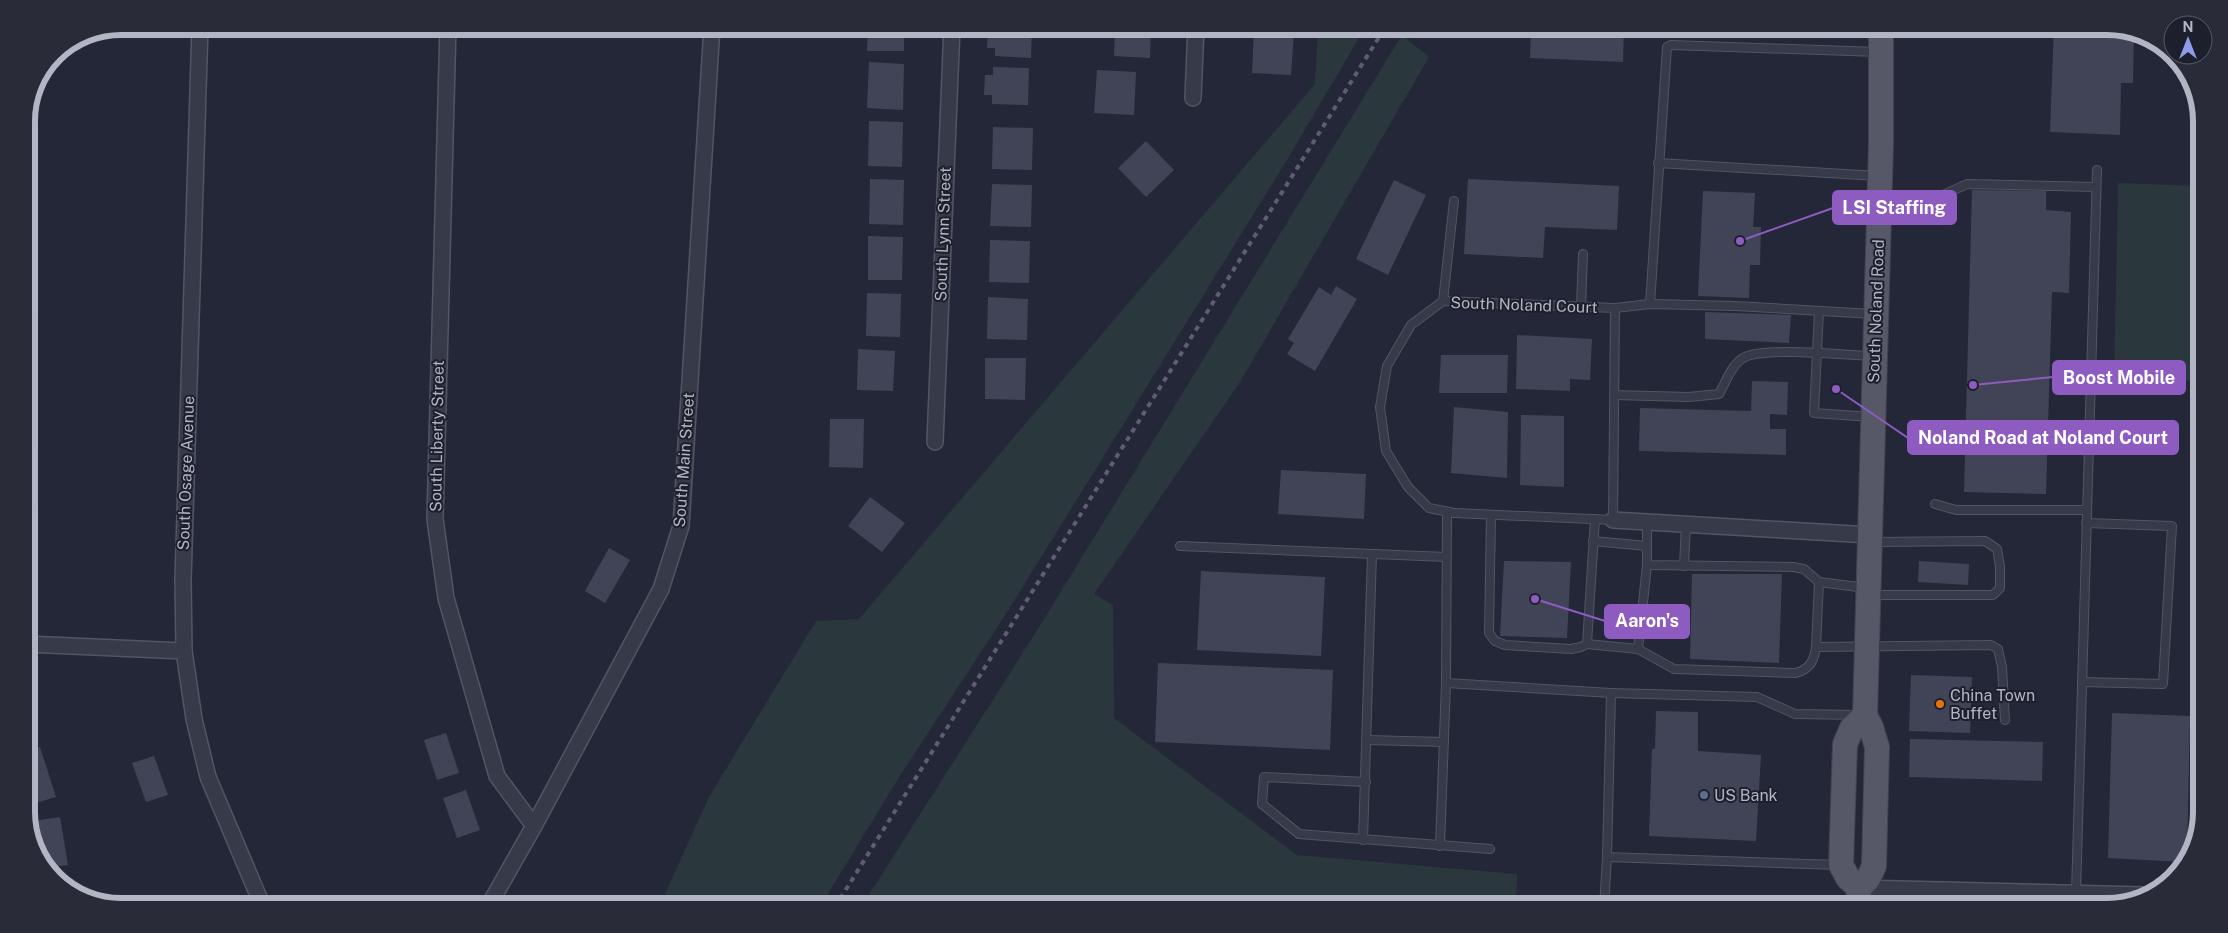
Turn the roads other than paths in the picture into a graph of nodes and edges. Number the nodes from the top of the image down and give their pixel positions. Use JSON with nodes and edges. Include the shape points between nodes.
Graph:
{"nodes":[{"id":1,"x":200,"y":35,"type":"edge"},
{"id":2,"x":448,"y":35,"type":"edge"},
{"id":3,"x":711,"y":35,"type":"edge"},
{"id":4,"x":952,"y":35,"type":"edge"},
{"id":5,"x":1196,"y":35,"type":"edge"},
{"id":6,"x":1881,"y":35,"type":"edge"},
{"id":7,"x":1881,"y":52,"type":"junction"},
{"id":8,"x":1193,"y":98,"type":"dead end"},
{"id":9,"x":1658,"y":163,"type":"junction"},
{"id":10,"x":2097,"y":170,"type":"dead end"},
{"id":11,"x":1880,"y":176,"type":"junction"},
{"id":12,"x":2096,"y":187,"type":"junction"},
{"id":13,"x":1942,"y":195,"type":"dead end"},
{"id":14,"x":1454,"y":201,"type":"dead end"},
{"id":15,"x":1583,"y":254,"type":"dead end"},
{"id":16,"x":1443,"y":301,"type":"junction"},
{"id":17,"x":1650,"y":304,"type":"junction"},
{"id":18,"x":1581,"y":307,"type":"junction"},
{"id":19,"x":1615,"y":308,"type":"junction"},
{"id":20,"x":1819,"y":312,"type":"junction"},
{"id":21,"x":1876,"y":315,"type":"junction"},
{"id":22,"x":1816,"y":354,"type":"junction"},
{"id":23,"x":1875,"y":356,"type":"junction"},
{"id":24,"x":1614,"y":395,"type":"junction"},
{"id":25,"x":1873,"y":417,"type":"junction"},
{"id":26,"x":935,"y":442,"type":"dead end"},
{"id":27,"x":1935,"y":504,"type":"dead end"},
{"id":28,"x":2087,"y":510,"type":"junction"},
{"id":29,"x":1447,"y":512,"type":"junction"},
{"id":30,"x":1491,"y":515,"type":"junction"},
{"id":31,"x":1595,"y":519,"type":"junction"},
{"id":32,"x":1613,"y":520,"type":"junction"},
{"id":33,"x":1647,"y":522,"type":"junction"},
{"id":34,"x":2086,"y":523,"type":"junction"},
{"id":35,"x":1686,"y":524,"type":"junction"},
{"id":36,"x":1870,"y":539,"type":"junction"},
{"id":37,"x":1593,"y":541,"type":"junction"},
{"id":38,"x":1180,"y":546,"type":"dead end"},
{"id":39,"x":1647,"y":546,"type":"junction"},
{"id":40,"x":1372,"y":554,"type":"junction"},
{"id":41,"x":1447,"y":557,"type":"junction"},
{"id":42,"x":1647,"y":565,"type":"junction"},
{"id":43,"x":1684,"y":566,"type":"junction"},
{"id":44,"x":1819,"y":582,"type":"junction"},
{"id":45,"x":1868,"y":592,"type":"junction"},
{"id":46,"x":35,"y":644,"type":"edge"},
{"id":47,"x":1587,"y":644,"type":"junction"},
{"id":48,"x":1816,"y":647,"type":"junction"},
{"id":49,"x":1867,"y":647,"type":"junction"},
{"id":50,"x":1638,"y":649,"type":"junction"},
{"id":51,"x":184,"y":651,"type":"junction"},
{"id":52,"x":2082,"y":682,"type":"junction"},
{"id":53,"x":1446,"y":683,"type":"junction"},
{"id":54,"x":1611,"y":692,"type":"junction"},
{"id":55,"x":1865,"y":715,"type":"junction"},
{"id":56,"x":2004,"y":720,"type":"dead end"},
{"id":57,"x":1367,"y":740,"type":"junction"},
{"id":58,"x":1444,"y":742,"type":"junction"},
{"id":59,"x":1366,"y":782,"type":"junction"},
{"id":60,"x":534,"y":826,"type":"junction"},
{"id":61,"x":1363,"y":840,"type":"junction"},
{"id":62,"x":1440,"y":846,"type":"junction"},
{"id":63,"x":1490,"y":849,"type":"dead end"},
{"id":64,"x":1607,"y":857,"type":"junction"},
{"id":65,"x":1841,"y":865,"type":"junction"},
{"id":66,"x":2076,"y":894,"type":"junction"},
{"id":67,"x":2128,"y":895,"type":"edge"},
{"id":68,"x":259,"y":898,"type":"edge"},
{"id":69,"x":493,"y":898,"type":"edge"},
{"id":70,"x":1605,"y":898,"type":"edge"},
{"id":71,"x":1859,"y":898,"type":"edge"}],
"edges":[{"from":1,"to":51,"type":"street","name":"South Osage Avenue","via":[[182,580]]},
{"from":2,"to":60,"type":"street","name":"South Liberty Street","via":[[435,519],[446,598],[497,776]]},
{"from":3,"to":60,"type":"street","name":"South Main Street","via":[[681,526],[661,589]]},
{"from":4,"to":26,"type":"street","name":"South Lynn Street"},
{"from":5,"to":8,"type":"street"},
{"from":6,"to":7,"type":"main road","name":"South Noland Road"},
{"from":7,"to":9,"type":"lane","via":[[1671,45],[1665,51]]},
{"from":7,"to":11,"type":"main road","name":"South Noland Road"},
{"from":9,"to":11,"type":"lane"},
{"from":9,"to":17,"type":"lane"},
{"from":10,"to":12,"type":"lane"},
{"from":11,"to":21,"type":"main road","name":"South Noland Road"},
{"from":12,"to":13,"type":"lane","via":[[1967,184]]},
{"from":12,"to":28,"type":"lane"},
{"from":14,"to":16,"type":"lane"},
{"from":15,"to":18,"type":"lane"},
{"from":16,"to":18,"type":"lane","name":"South Noland Court"},
{"from":16,"to":29,"type":"lane","name":"South Noland Court","via":[[1410,325],[1387,366],[1380,407],[1386,451],[1408,487],[1429,508]]},
{"from":17,"to":19,"type":"lane"},
{"from":17,"to":20,"type":"lane"},
{"from":18,"to":19,"type":"lane","name":"South Noland Court"},
{"from":19,"to":24,"type":"lane","name":"South Noland Court"},
{"from":20,"to":21,"type":"lane"},
{"from":20,"to":22,"type":"lane"},
{"from":21,"to":23,"type":"main road","name":"South Noland Road"},
{"from":22,"to":23,"type":"lane"},
{"from":22,"to":24,"type":"lane","via":[[1768,352],[1745,358],[1732,369],[1719,394],[1689,397]]},
{"from":22,"to":25,"type":"lane","via":[[1814,413]]},
{"from":23,"to":25,"type":"main road","name":"South Noland Road"},
{"from":24,"to":32,"type":"lane","name":"South Noland Court"},
{"from":25,"to":36,"type":"main road","name":"South Noland Road"},
{"from":27,"to":28,"type":"lane","via":[[1956,510]]},
{"from":28,"to":34,"type":"lane"},
{"from":29,"to":30,"type":"lane","name":"South Noland Court"},
{"from":29,"to":41,"type":"lane"},
{"from":30,"to":31,"type":"lane","name":"South Noland Court"},
{"from":30,"to":47,"type":"lane","via":[[1489,633],[1495,641],[1505,645],[1571,649]]},
{"from":31,"to":32,"type":"lane","name":"South Noland Court"},
{"from":31,"to":37,"type":"lane"},
{"from":32,"to":33,"type":"street","name":"South Noland Court"},
{"from":33,"to":35,"type":"street","name":"South Noland Court"},
{"from":33,"to":39,"type":"lane"},
{"from":34,"to":52,"type":"lane"},
{"from":34,"to":52,"type":"lane","via":[[2172,526],[2163,684]]},
{"from":35,"to":36,"type":"street","name":"South Noland Court"},
{"from":35,"to":43,"type":"lane"},
{"from":36,"to":45,"type":"main road","name":"South Noland Road"},
{"from":36,"to":45,"type":"lane","via":[[1985,541],[1997,549],[2000,588],[1993,595]]},
{"from":37,"to":39,"type":"lane"},
{"from":37,"to":47,"type":"lane"},
{"from":38,"to":40,"type":"lane"},
{"from":39,"to":42,"type":"lane"},
{"from":40,"to":41,"type":"lane"},
{"from":40,"to":57,"type":"lane"},
{"from":41,"to":53,"type":"lane"},
{"from":42,"to":43,"type":"lane"},
{"from":42,"to":50,"type":"lane"},
{"from":43,"to":44,"type":"lane","via":[[1794,567],[1804,569]]},
{"from":44,"to":45,"type":"lane"},
{"from":44,"to":48,"type":"lane"},
{"from":45,"to":49,"type":"main road","name":"South Noland Road"},
{"from":46,"to":51,"type":"street"},
{"from":47,"to":50,"type":"lane"},
{"from":48,"to":49,"type":"lane"},
{"from":48,"to":50,"type":"lane","via":[[1813,663],[1796,673],[1674,669]]},
{"from":49,"to":55,"type":"main road","name":"South Noland Road"},
{"from":49,"to":56,"type":"lane","via":[[1991,646],[1998,649]]},
{"from":51,"to":68,"type":"street","name":"South Osage Avenue","via":[[194,719],[208,777]]},
{"from":52,"to":66,"type":"lane"},
{"from":53,"to":54,"type":"lane"},
{"from":53,"to":58,"type":"lane"},
{"from":54,"to":55,"type":"lane","via":[[1757,697],[1795,714]]},
{"from":54,"to":64,"type":"lane"},
{"from":55,"to":65,"type":"main road","via":[[1852,728],[1845,744]]},
{"from":55,"to":71,"type":"main road","name":"South Noland Road","via":[[1877,747],[1874,866]]},
{"from":57,"to":58,"type":"lane"},
{"from":57,"to":59,"type":"lane"},
{"from":58,"to":62,"type":"lane"},
{"from":59,"to":61,"type":"lane"},
{"from":59,"to":61,"type":"lane","via":[[1264,777],[1262,804],[1299,834]]},
{"from":60,"to":69,"type":"street","name":"South Main Street"},
{"from":61,"to":62,"type":"lane"},
{"from":62,"to":63,"type":"lane"},
{"from":64,"to":65,"type":"lane"},
{"from":64,"to":70,"type":"lane"},
{"from":65,"to":71,"type":"main road"},
{"from":66,"to":67,"type":"street"},
{"from":66,"to":71,"type":"street"}]}
